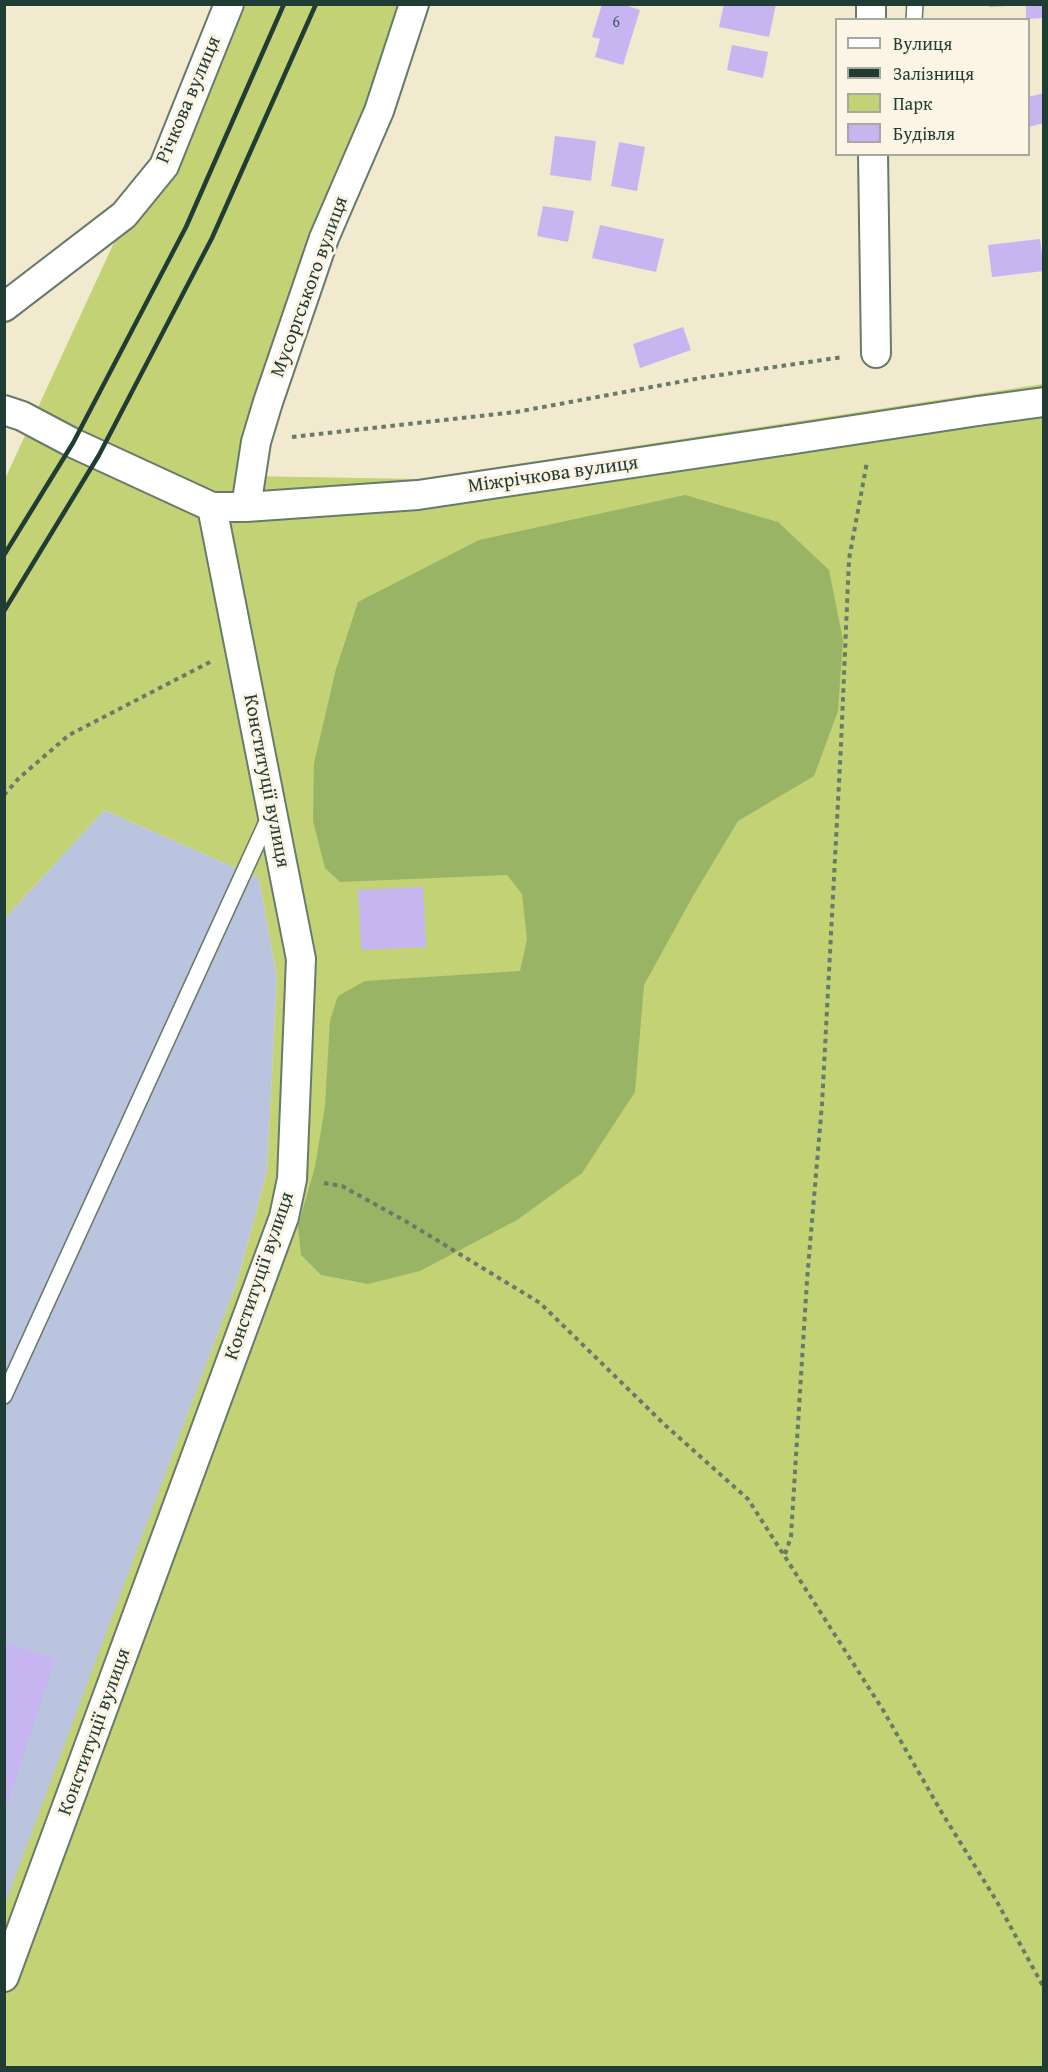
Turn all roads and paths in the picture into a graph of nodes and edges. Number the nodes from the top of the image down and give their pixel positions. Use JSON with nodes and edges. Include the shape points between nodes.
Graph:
{"nodes":[{"id":1,"x":229,"y":4,"type":"edge"},
{"id":2,"x":414,"y":4,"type":"edge"},
{"id":3,"x":873,"y":156,"type":"edge"},
{"id":4,"x":4,"y":307,"type":"edge"},
{"id":5,"x":876,"y":353,"type":"joint"},
{"id":6,"x":1044,"y":402,"type":"edge"},
{"id":7,"x":4,"y":410,"type":"edge"},
{"id":8,"x":256,"y":442,"type":"junction"},
{"id":9,"x":867,"y":456,"type":"dead end"},
{"id":10,"x":212,"y":507,"type":"junction"},
{"id":11,"x":246,"y":507,"type":"junction"},
{"id":12,"x":240,"y":646,"type":"junction"},
{"id":13,"x":4,"y":795,"type":"edge"},
{"id":14,"x":272,"y":810,"type":"junction"},
{"id":15,"x":292,"y":1179,"type":"junction"},
{"id":16,"x":4,"y":1396,"type":"edge"},
{"id":17,"x":785,"y":1554,"type":"junction"},
{"id":18,"x":4,"y":1977,"type":"edge"},
{"id":19,"x":1044,"y":1988,"type":"edge"}],
"edges":[{"from":1,"to":4,"type":"street","name":"Річкова вулиця","via":[[164,166],[124,215]]},
{"from":2,"to":8,"type":"street","name":"Мусоргського вулиця","via":[[379,111],[324,238]]},
{"from":3,"to":5,"type":"street"},
{"from":5,"to":8,"type":"path","via":[[706,377],[516,412]]},
{"from":6,"to":11,"type":"street","name":"Міжрічкова вулиця","bridge":true,"via":[[418,495]]},
{"from":7,"to":10,"type":"street","name":"Міжрічкова вулиця"},
{"from":8,"to":11,"type":"street","name":"Мусоргського вулиця"},
{"from":9,"to":17,"type":"path","via":[[849,559],[822,1104],[792,1520]]},
{"from":10,"to":11,"type":"street","name":"Міжрічкова вулиця"},
{"from":10,"to":12,"type":"street","name":"Конституції вулиця"},
{"from":12,"to":13,"type":"path","via":[[69,735]]},
{"from":12,"to":14,"type":"street","name":"Конституції вулиця"},
{"from":14,"to":15,"type":"street","name":"Конституції вулиця","via":[[301,959]]},
{"from":14,"to":16,"type":"lane"},
{"from":15,"to":17,"type":"path","via":[[342,1186],[540,1303],[666,1426],[748,1499]]},
{"from":15,"to":18,"type":"street","name":"Конституції вулиця","via":[[284,1217]]},
{"from":17,"to":19,"type":"path","via":[[883,1710]]}]}
